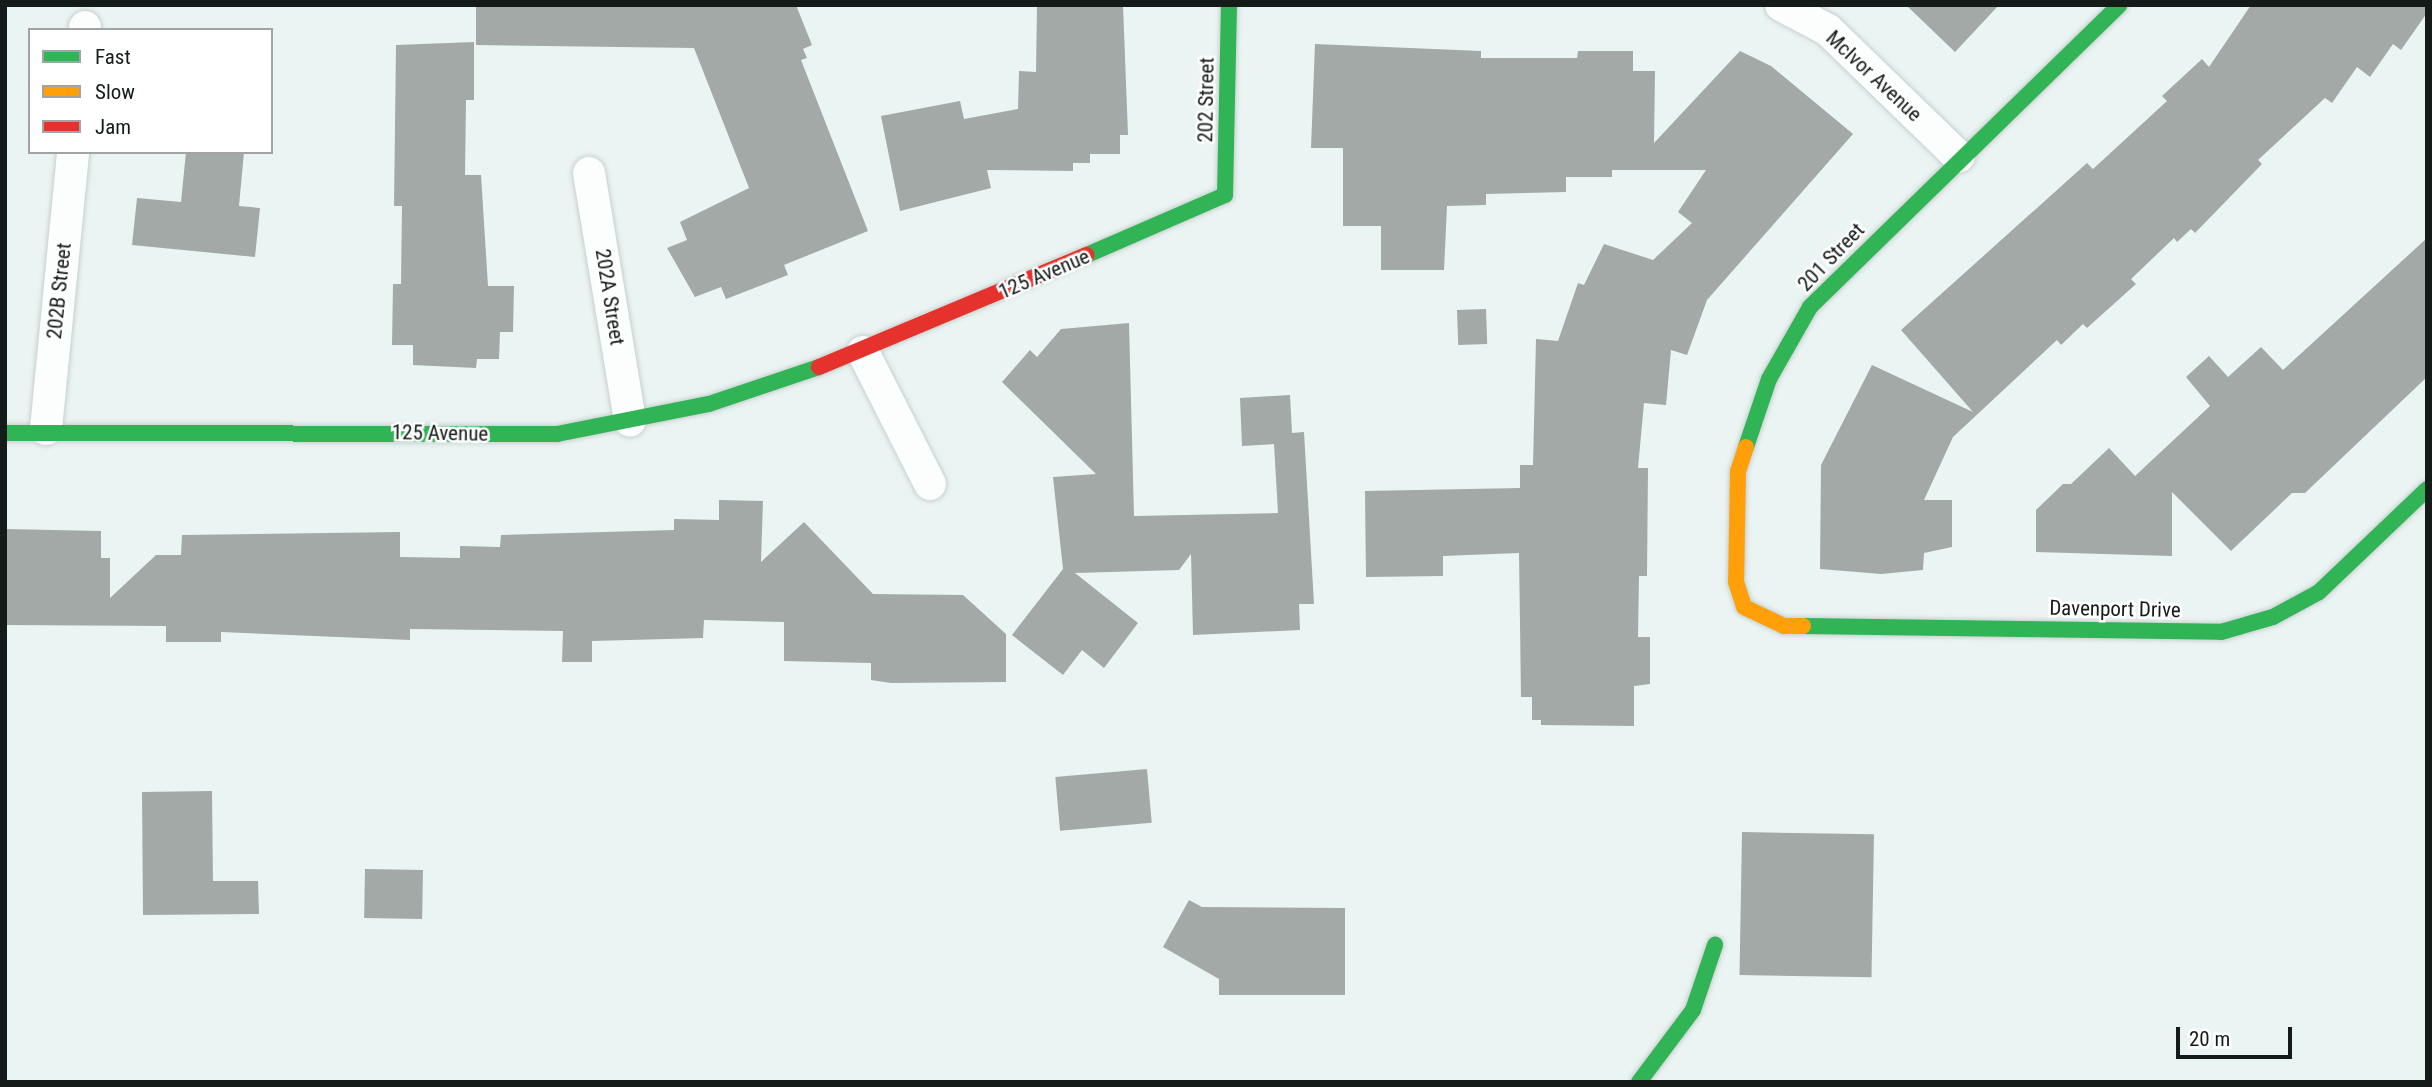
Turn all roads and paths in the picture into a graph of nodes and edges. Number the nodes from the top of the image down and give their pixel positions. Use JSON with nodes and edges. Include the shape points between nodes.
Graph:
{"nodes":[{"id":1,"x":1229,"y":5,"type":"edge"},
{"id":2,"x":1781,"y":5,"type":"edge"},
{"id":3,"x":2119,"y":5,"type":"edge"},
{"id":4,"x":73,"y":154,"type":"edge"},
{"id":5,"x":1959,"y":158,"type":"junction"},
{"id":6,"x":589,"y":173,"type":"dead end"},
{"id":7,"x":1225,"y":195,"type":"joint"},
{"id":8,"x":863,"y":352,"type":"junction"},
{"id":9,"x":630,"y":421,"type":"junction"},
{"id":10,"x":46,"y":429,"type":"junction"},
{"id":11,"x":5,"y":433,"type":"edge"},
{"id":12,"x":930,"y":484,"type":"dead end"},
{"id":13,"x":2427,"y":489,"type":"edge"},
{"id":14,"x":1754,"y":616,"type":"joint"},
{"id":15,"x":1715,"y":946,"type":"dead end"},
{"id":16,"x":1639,"y":1082,"type":"edge"}],
"edges":[{"from":1,"to":7,"type":"street","name":"202 Street"},
{"from":2,"to":5,"type":"street","name":"McIvor Avenue","via":[[1828,30]]},
{"from":3,"to":5,"type":"street","name":"201 Street"},
{"from":4,"to":10,"type":"street","name":"202B Street"},
{"from":5,"to":14,"type":"street","name":"201 Street","via":[[1810,307],[1769,379],[1738,471],[1736,582],[1739,598]]},
{"from":6,"to":9,"type":"street","name":"202A Street"},
{"from":7,"to":8,"type":"street","name":"125 Avenue"},
{"from":8,"to":9,"type":"street","name":"125 Avenue","via":[[709,404]]},
{"from":8,"to":12,"type":"street"},
{"from":9,"to":10,"type":"street","name":"125 Avenue","via":[[557,434]]},
{"from":10,"to":11,"type":"street","name":"125 Avenue"},
{"from":13,"to":14,"type":"street","name":"Davenport Drive","via":[[2319,592],[2273,617],[2221,632],[1784,626]]},
{"from":15,"to":16,"type":"street","via":[[1693,1010]]}]}
